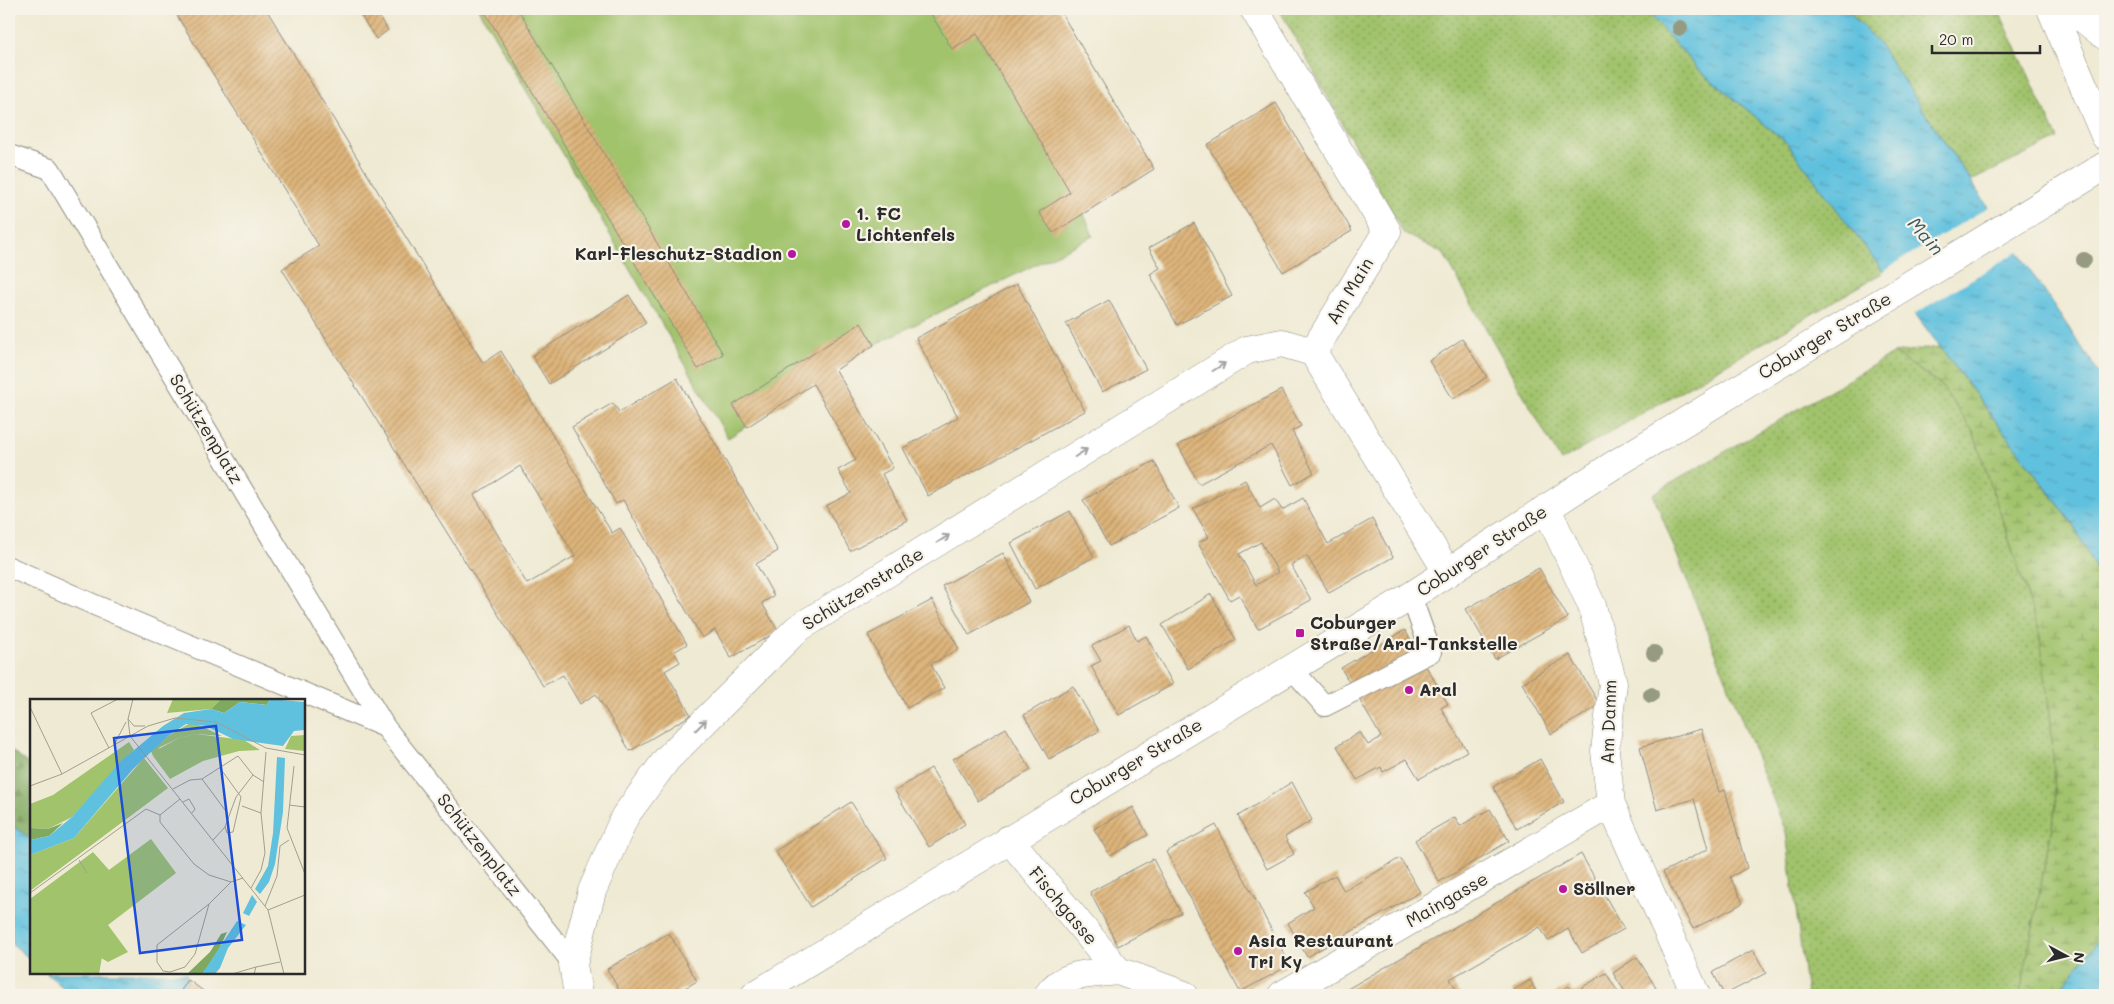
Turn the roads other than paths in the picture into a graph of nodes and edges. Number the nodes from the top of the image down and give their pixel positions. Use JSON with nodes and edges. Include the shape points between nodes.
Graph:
{"nodes":[{"id":1,"x":1254,"y":9,"type":"edge"},
{"id":2,"x":2050,"y":9,"type":"edge"},
{"id":3,"x":2071,"y":9,"type":"edge"},
{"id":4,"x":2105,"y":36,"type":"edge"},
{"id":5,"x":2105,"y":136,"type":"edge"},
{"id":6,"x":9,"y":155,"type":"edge"},
{"id":7,"x":2105,"y":166,"type":"edge"},
{"id":8,"x":1313,"y":352,"type":"junction"},
{"id":9,"x":1547,"y":509,"type":"junction"},
{"id":10,"x":9,"y":567,"type":"edge"},
{"id":11,"x":1448,"y":572,"type":"junction"},
{"id":12,"x":1411,"y":596,"type":"junction"},
{"id":13,"x":1291,"y":668,"type":"junction"},
{"id":14,"x":385,"y":727,"type":"junction"},
{"id":15,"x":1611,"y":804,"type":"junction"},
{"id":16,"x":1009,"y":839,"type":"junction"},
{"id":17,"x":573,"y":964,"type":"junction"},
{"id":18,"x":1118,"y":971,"type":"junction"},
{"id":19,"x":1691,"y":993,"type":"edge"},
{"id":20,"x":578,"y":995,"type":"edge"},
{"id":21,"x":755,"y":995,"type":"edge"},
{"id":22,"x":1048,"y":995,"type":"edge"},
{"id":23,"x":1184,"y":995,"type":"edge"},
{"id":24,"x":1282,"y":995,"type":"edge"}],
"edges":[{"from":1,"to":8,"type":"street","name":"Am Main","via":[[1387,231]]},
{"from":2,"to":5,"type":"street"},
{"from":3,"to":4,"type":"street"},
{"from":6,"to":14,"type":"lane","name":"Schützenplatz","via":[[50,168]]},
{"from":7,"to":9,"type":"street","name":"Coburger Straße","via":[[1612,466]]},
{"from":8,"to":11,"type":"street"},
{"from":17,"to":8,"type":"street","name":"Schützenstraße","one_way":true,"via":[[592,891],[625,816],[667,759],[797,629],[1247,350],[1282,343]]},
{"from":9,"to":11,"type":"street","name":"Coburger Straße"},
{"from":9,"to":15,"type":"street","name":"Am Damm","via":[[1592,606],[1613,683],[1605,751]]},
{"from":10,"to":14,"type":"lane","name":"Schützenplatz"},
{"from":11,"to":12,"type":"street","name":"Coburger Straße"},
{"from":12,"to":13,"type":"street","name":"Coburger Straße"},
{"from":12,"to":13,"type":"lane","via":[[1431,652],[1325,706]]},
{"from":13,"to":16,"type":"street","name":"Coburger Straße"},
{"from":14,"to":17,"type":"lane","name":"Schützenplatz"},
{"from":15,"to":19,"type":"street","name":"Am Damm"},
{"from":15,"to":24,"type":"street","name":"Maingasse"},
{"from":16,"to":18,"type":"street","name":"Fischgasse"},
{"from":16,"to":21,"type":"street","name":"Coburger Straße"},
{"from":17,"to":20,"type":"street","name":"Schützenstraße"},
{"from":18,"to":22,"type":"street","name":"Fischgasse","via":[[1064,979],[1053,986]]},
{"from":18,"to":23,"type":"street","name":"Fischgasse"}]}
